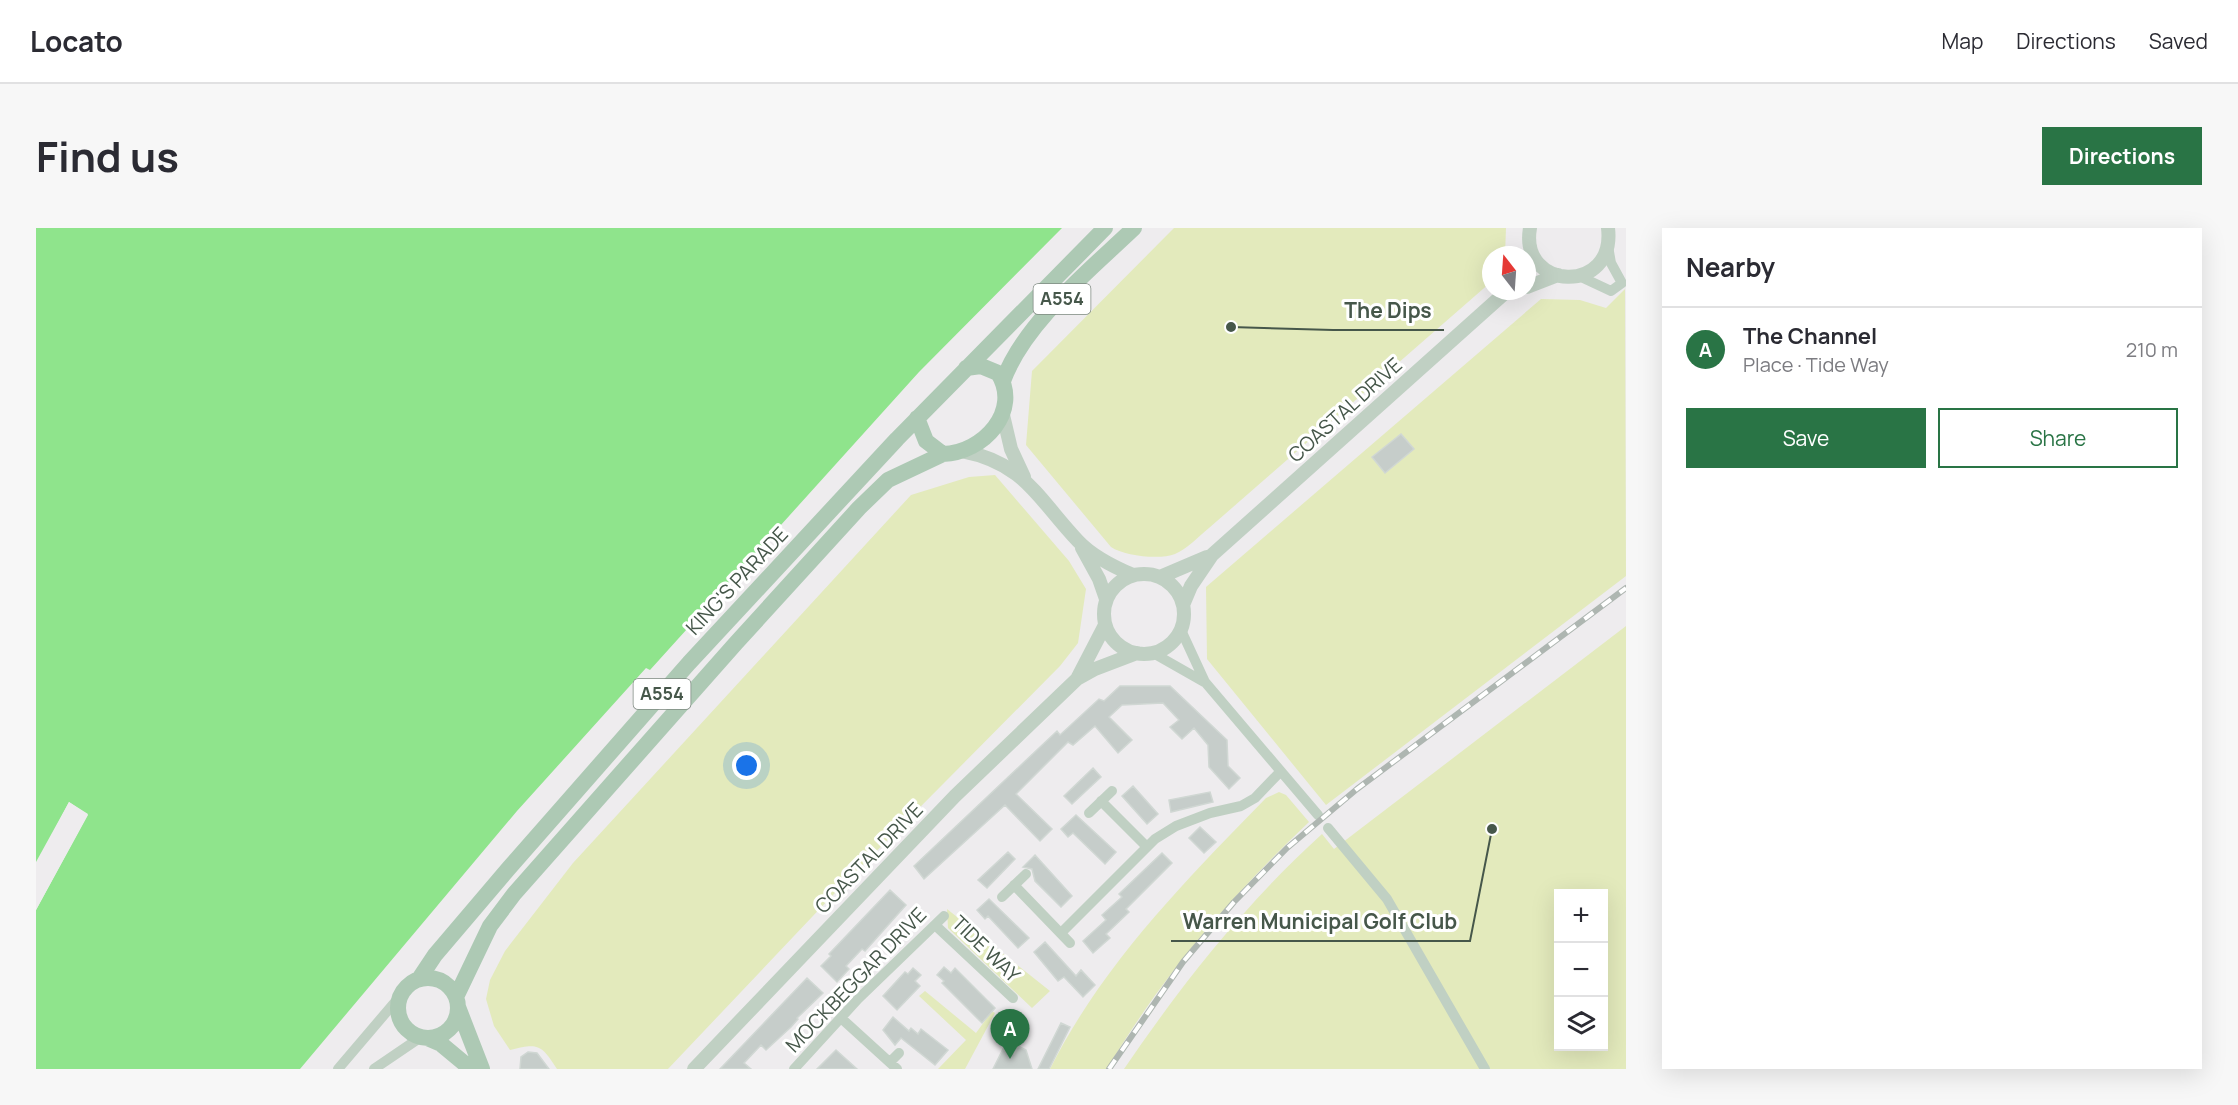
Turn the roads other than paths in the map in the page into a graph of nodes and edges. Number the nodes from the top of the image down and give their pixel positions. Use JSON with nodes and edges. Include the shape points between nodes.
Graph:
{"nodes":[{"id":1,"x":1105,"y":228,"type":"edge"},
{"id":2,"x":1134,"y":228,"type":"edge"},
{"id":3,"x":1530,"y":228,"type":"edge"},
{"id":4,"x":1608,"y":228,"type":"edge"},
{"id":5,"x":1529,"y":246,"type":"edge"},
{"id":6,"x":1608,"y":246,"type":"junction"},
{"id":7,"x":1536,"y":261,"type":"edge"},
{"id":8,"x":1558,"y":276,"type":"junction"},
{"id":9,"x":1579,"y":276,"type":"junction"},
{"id":10,"x":1536,"y":283,"type":"edge"},
{"id":11,"x":1500,"y":300,"type":"edge"},
{"id":12,"x":966,"y":368,"type":"junction"},
{"id":13,"x":1003,"y":381,"type":"junction"},
{"id":14,"x":1003,"y":415,"type":"junction"},
{"id":15,"x":917,"y":418,"type":"junction"},
{"id":16,"x":962,"y":451,"type":"junction"},
{"id":17,"x":943,"y":454,"type":"junction"},
{"id":18,"x":1025,"y":479,"type":"junction"},
{"id":19,"x":1080,"y":543,"type":"junction"},
{"id":20,"x":1212,"y":555,"type":"junction"},
{"id":21,"x":1133,"y":575,"type":"junction"},
{"id":22,"x":1160,"y":577,"type":"junction"},
{"id":23,"x":1106,"y":600,"type":"junction"},
{"id":24,"x":1183,"y":605,"type":"junction"},
{"id":25,"x":1105,"y":626,"type":"junction"},
{"id":26,"x":1181,"y":630,"type":"junction"},
{"id":27,"x":1137,"y":653,"type":"junction"},
{"id":28,"x":1153,"y":653,"type":"junction"},
{"id":29,"x":1077,"y":679,"type":"junction"},
{"id":30,"x":1205,"y":682,"type":"junction"},
{"id":31,"x":1280,"y":772,"type":"junction"},
{"id":32,"x":1112,"y":791,"type":"dead end"},
{"id":33,"x":1101,"y":801,"type":"junction"},
{"id":34,"x":1089,"y":813,"type":"dead end"},
{"id":35,"x":1318,"y":815,"type":"dead end"},
{"id":36,"x":1328,"y":828,"type":"dead end"},
{"id":37,"x":1147,"y":847,"type":"junction"},
{"id":38,"x":1026,"y":874,"type":"dead end"},
{"id":39,"x":1014,"y":885,"type":"junction"},
{"id":40,"x":1002,"y":897,"type":"dead end"},
{"id":41,"x":944,"y":916,"type":"dead end"},
{"id":42,"x":936,"y":925,"type":"junction"},
{"id":43,"x":1061,"y":933,"type":"junction"},
{"id":44,"x":1071,"y":943,"type":"dead end"},
{"id":45,"x":419,"y":979,"type":"junction"},
{"id":46,"x":401,"y":995,"type":"junction"},
{"id":47,"x":1012,"y":999,"type":"dead end"},
{"id":48,"x":457,"y":1002,"type":"junction"},
{"id":49,"x":841,"y":1018,"type":"junction"},
{"id":50,"x":424,"y":1037,"type":"junction"},
{"id":51,"x":899,"y":1053,"type":"dead end"},
{"id":52,"x":893,"y":1066,"type":"edge"},
{"id":53,"x":338,"y":1069,"type":"edge"},
{"id":54,"x":374,"y":1069,"type":"edge"},
{"id":55,"x":471,"y":1069,"type":"edge"},
{"id":56,"x":482,"y":1069,"type":"edge"},
{"id":57,"x":694,"y":1069,"type":"edge"},
{"id":58,"x":794,"y":1069,"type":"edge"},
{"id":59,"x":1485,"y":1069,"type":"edge"}],
"edges":[{"from":1,"to":12,"type":"main road","name":"KING'S PARADE","number":"A554"},
{"from":2,"to":13,"type":"main road","number":"A554","via":[[1027,338]]},
{"from":3,"to":5,"type":"street"},
{"from":4,"to":6,"type":"street"},
{"from":6,"to":9,"type":"street","via":[[1596,267]]},
{"from":6,"to":9,"type":"street","via":[[1611,263],[1622,283],[1611,291]]},
{"from":7,"to":8,"type":"street"},
{"from":8,"to":9,"type":"street"},
{"from":8,"to":10,"type":"street"},
{"from":11,"to":20,"type":"street","name":"COASTAL DRIVE"},
{"from":12,"to":13,"type":"main road","via":[[981,366],[998,373]]},
{"from":12,"to":15,"type":"main road","name":"KING'S PARADE","number":"A554"},
{"from":13,"to":14,"type":"main road","number":"A554","via":[[1007,396]]},
{"from":14,"to":16,"type":"main road","number":"A554","via":[[982,441]]},
{"from":14,"to":18,"type":"street","via":[[1011,449]]},
{"from":15,"to":17,"type":"main road","via":[[926,441]]},
{"from":15,"to":45,"type":"main road","name":"KING'S PARADE","number":"A554","via":[[609,753]]},
{"from":16,"to":17,"type":"main road","number":"A554"},
{"from":16,"to":18,"type":"street","via":[[990,458]]},
{"from":17,"to":48,"type":"main road","name":"KING'S PARADE","number":"A554","via":[[888,480],[728,651],[514,894],[490,926]]},
{"from":18,"to":19,"type":"street"},
{"from":19,"to":21,"type":"street","via":[[1115,568]]},
{"from":19,"to":23,"type":"street"},
{"from":20,"to":22,"type":"street","name":"COASTAL DRIVE"},
{"from":20,"to":24,"type":"street","name":"COASTAL DRIVE"},
{"from":21,"to":22,"type":"street"},
{"from":21,"to":23,"type":"street","via":[[1118,583]]},
{"from":22,"to":24,"type":"street","via":[[1177,591]]},
{"from":23,"to":25,"type":"street"},
{"from":24,"to":26,"type":"street"},
{"from":25,"to":27,"type":"street","via":[[1120,647]]},
{"from":25,"to":29,"type":"street","name":"COASTAL DRIVE"},
{"from":26,"to":28,"type":"street","via":[[1171,644]]},
{"from":26,"to":30,"type":"street"},
{"from":27,"to":28,"type":"street"},
{"from":27,"to":29,"type":"street","name":"COASTAL DRIVE"},
{"from":28,"to":30,"type":"street"},
{"from":29,"to":57,"type":"street","name":"COASTAL DRIVE","via":[[955,796]]},
{"from":30,"to":31,"type":"street"},
{"from":31,"to":35,"type":"street"},
{"from":31,"to":37,"type":"street","via":[[1256,798],[1176,826]]},
{"from":32,"to":33,"type":"street"},
{"from":33,"to":34,"type":"street"},
{"from":33,"to":37,"type":"street"},
{"from":36,"to":59,"type":"street","via":[[1387,899]]},
{"from":37,"to":43,"type":"street"},
{"from":38,"to":39,"type":"street"},
{"from":39,"to":40,"type":"street"},
{"from":39,"to":43,"type":"street"},
{"from":41,"to":42,"type":"street","name":"MOCKBEGGAR DRIVE"},
{"from":42,"to":47,"type":"street","name":"TIDE WAY"},
{"from":42,"to":49,"type":"street","name":"MOCKBEGGAR DRIVE"},
{"from":43,"to":44,"type":"street"},
{"from":45,"to":46,"type":"main road"},
{"from":45,"to":48,"type":"main road","via":[[445,983]]},
{"from":46,"to":50,"type":"main road","via":[[401,1021],[413,1034]]},
{"from":46,"to":53,"type":"street"},
{"from":48,"to":50,"type":"main road","via":[[456,1017],[445,1032]]},
{"from":48,"to":56,"type":"main road"},
{"from":49,"to":52,"type":"street"},
{"from":49,"to":58,"type":"street","name":"MOCKBEGGAR DRIVE"},
{"from":50,"to":54,"type":"street"},
{"from":50,"to":55,"type":"main road","via":[[441,1044]]},
{"from":51,"to":52,"type":"street"}]}
